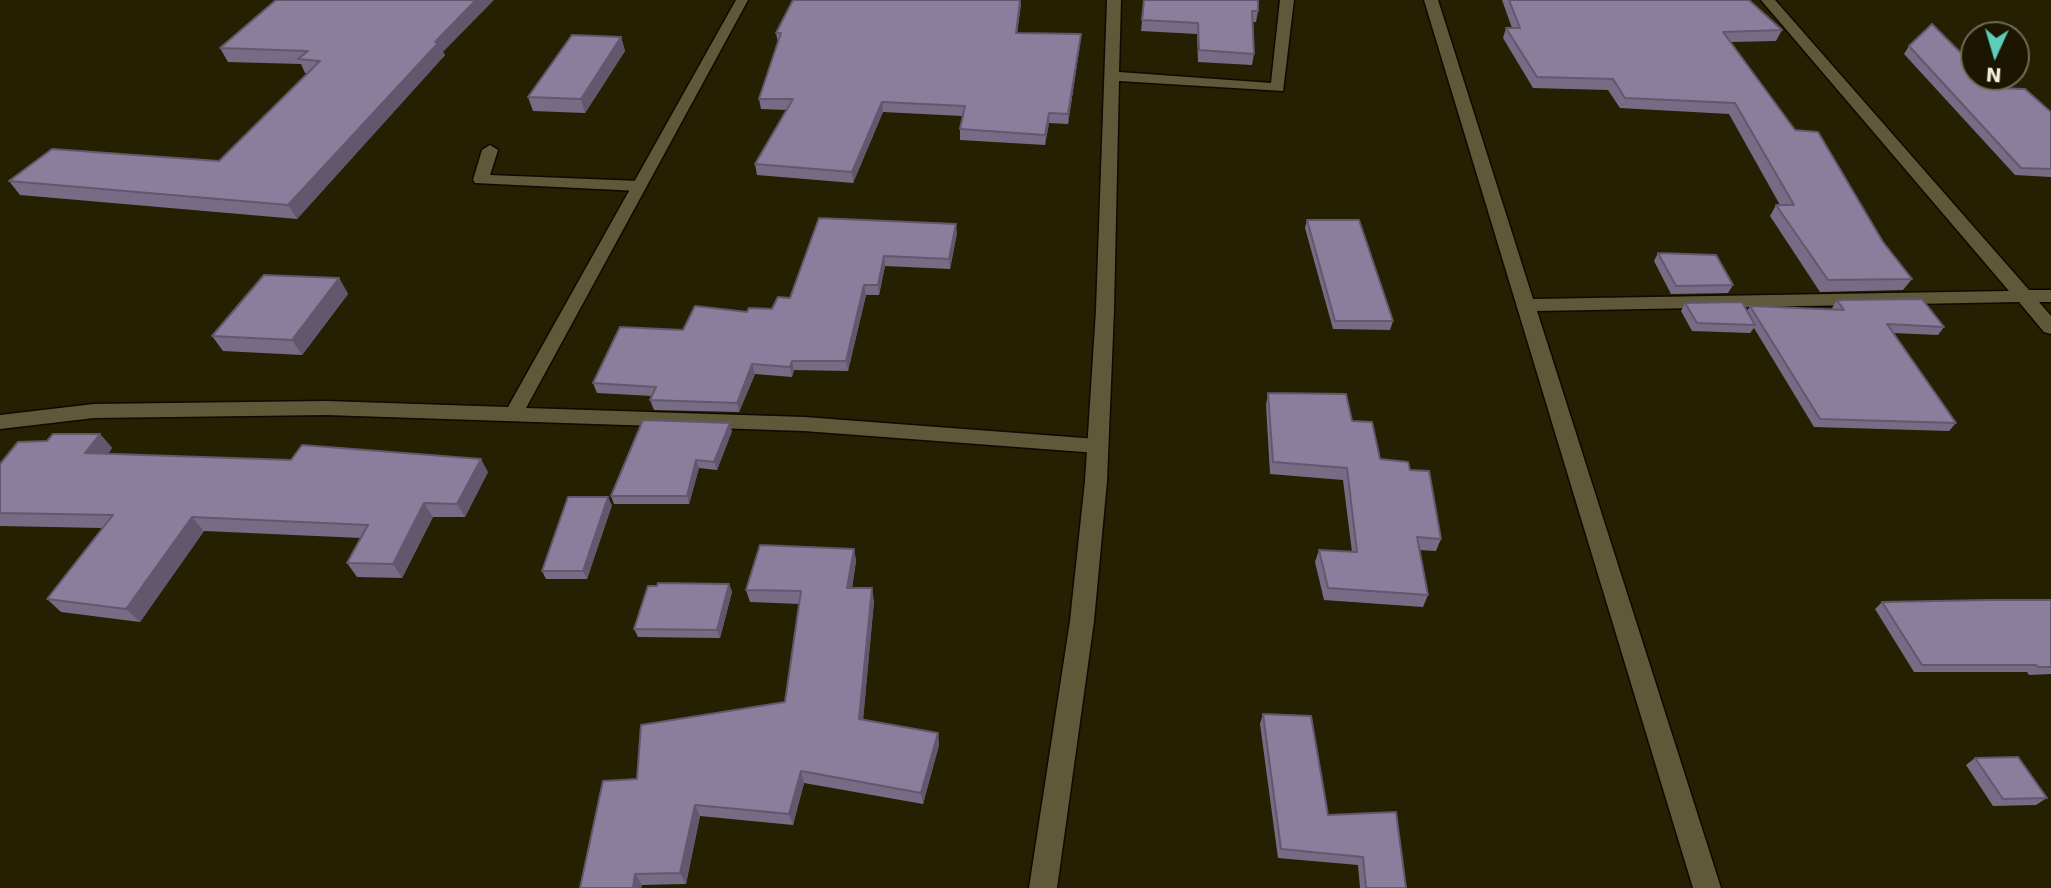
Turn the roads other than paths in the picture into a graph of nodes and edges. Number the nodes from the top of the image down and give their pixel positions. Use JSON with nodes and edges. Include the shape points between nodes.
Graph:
{"nodes":[{"id":1,"x":742,"y":0,"type":"edge"},
{"id":2,"x":1114,"y":0,"type":"edge"},
{"id":3,"x":1287,"y":0,"type":"edge"},
{"id":4,"x":1431,"y":0,"type":"edge"},
{"id":5,"x":1768,"y":0,"type":"edge"},
{"id":6,"x":1112,"y":76,"type":"junction"},
{"id":7,"x":490,"y":150,"type":"dead end"},
{"id":8,"x":639,"y":186,"type":"junction"},
{"id":9,"x":2021,"y":296,"type":"junction"},
{"id":10,"x":2051,"y":296,"type":"edge"},
{"id":11,"x":1526,"y":305,"type":"junction"},
{"id":12,"x":2051,"y":328,"type":"edge"},
{"id":13,"x":513,"y":415,"type":"junction"},
{"id":14,"x":0,"y":422,"type":"edge"},
{"id":15,"x":1097,"y":446,"type":"junction"},
{"id":16,"x":1042,"y":888,"type":"edge"},
{"id":17,"x":1707,"y":888,"type":"edge"}],
"edges":[{"from":1,"to":8,"type":"lane"},
{"from":2,"to":6,"type":"street"},
{"from":3,"to":6,"type":"street","via":[[1278,88]]},
{"from":4,"to":11,"type":"street"},
{"from":5,"to":9,"type":"street"},
{"from":6,"to":15,"type":"street"},
{"from":7,"to":8,"type":"street","via":[[481,180]]},
{"from":8,"to":13,"type":"lane"},
{"from":9,"to":10,"type":"street"},
{"from":9,"to":11,"type":"street"},
{"from":9,"to":12,"type":"street"},
{"from":11,"to":17,"type":"street"},
{"from":13,"to":14,"type":"lane","via":[[326,408],[94,411]]},
{"from":13,"to":15,"type":"lane","via":[[804,424]]},
{"from":15,"to":16,"type":"street","via":[[1082,621]]}]}
